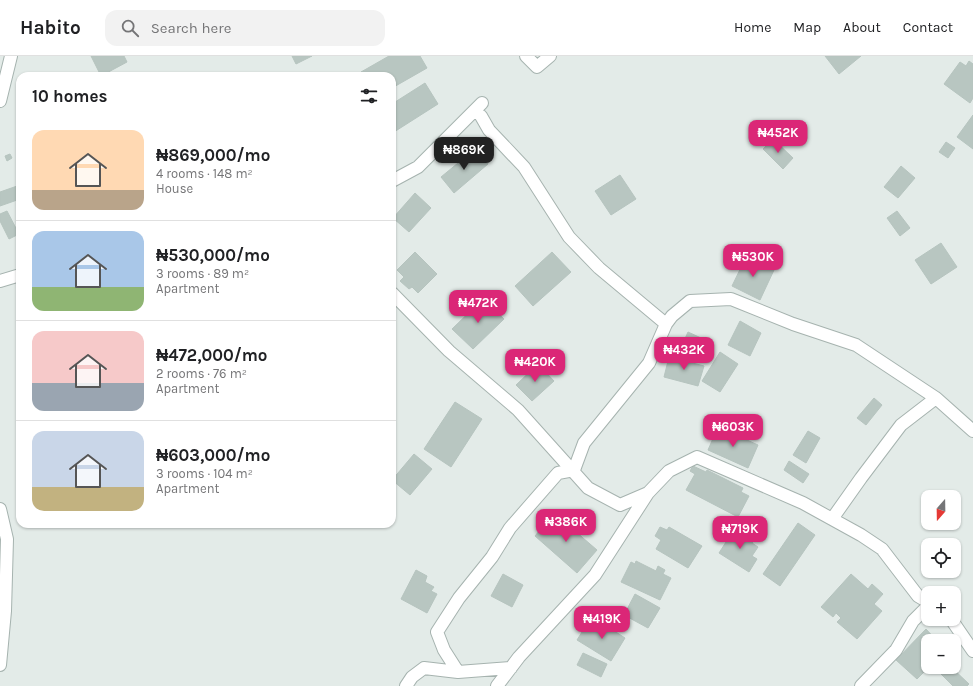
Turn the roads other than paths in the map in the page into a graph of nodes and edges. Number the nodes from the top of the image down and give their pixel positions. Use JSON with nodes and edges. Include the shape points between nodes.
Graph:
{"nodes":[{"id":1,"x":11,"y":56,"type":"edge"},
{"id":2,"x":526,"y":56,"type":"edge"},
{"id":3,"x":550,"y":56,"type":"edge"},
{"id":4,"x":0,"y":101,"type":"edge"},
{"id":5,"x":482,"y":103,"type":"dead end"},
{"id":6,"x":481,"y":116,"type":"dead end"},
{"id":7,"x":396,"y":179,"type":"edge"},
{"id":8,"x":16,"y":276,"type":"edge"},
{"id":9,"x":0,"y":281,"type":"edge"},
{"id":10,"x":396,"y":297,"type":"edge"},
{"id":11,"x":666,"y":324,"type":"junction"},
{"id":12,"x":936,"y":398,"type":"junction"},
{"id":13,"x":973,"y":431,"type":"edge"},
{"id":14,"x":574,"y":470,"type":"junction"},
{"id":15,"x":648,"y":493,"type":"junction"},
{"id":16,"x":0,"y":509,"type":"edge"},
{"id":17,"x":832,"y":519,"type":"junction"},
{"id":18,"x":921,"y":598,"type":"edge"},
{"id":19,"x":921,"y":613,"type":"edge"},
{"id":20,"x":956,"y":626,"type":"edge"},
{"id":21,"x":973,"y":651,"type":"edge"},
{"id":22,"x":0,"y":665,"type":"edge"},
{"id":23,"x":510,"y":668,"type":"junction"},
{"id":24,"x":458,"y":672,"type":"junction"},
{"id":25,"x":406,"y":686,"type":"edge"},
{"id":26,"x":497,"y":686,"type":"edge"},
{"id":27,"x":861,"y":686,"type":"edge"}],
"edges":[{"from":1,"to":4,"type":"street"},
{"from":2,"to":3,"type":"street","via":[[537,67]]},
{"from":5,"to":7,"type":"street","via":[[418,167]]},
{"from":6,"to":11,"type":"street","via":[[489,130],[524,167],[569,237],[600,268]]},
{"from":8,"to":9,"type":"street"},
{"from":10,"to":14,"type":"street","via":[[449,350],[518,410]]},
{"from":11,"to":12,"type":"street","via":[[690,301],[731,299],[793,324],[856,345]]},
{"from":11,"to":14,"type":"street","via":[[649,363],[584,443]]},
{"from":12,"to":13,"type":"street"},
{"from":12,"to":17,"type":"street","via":[[901,425]]},
{"from":14,"to":15,"type":"street","via":[[588,488],[620,504]]},
{"from":14,"to":24,"type":"street","via":[[558,473],[510,528],[492,557],[459,598],[438,632],[444,650]]},
{"from":15,"to":17,"type":"street","via":[[669,471],[697,457],[803,503]]},
{"from":15,"to":23,"type":"street","via":[[595,574]]},
{"from":16,"to":22,"type":"street","via":[[7,539]]},
{"from":17,"to":18,"type":"street","via":[[882,549]]},
{"from":19,"to":27,"type":"street","via":[[913,621],[896,650]]},
{"from":20,"to":21,"type":"street"},
{"from":23,"to":24,"type":"street"},
{"from":23,"to":26,"type":"street"},
{"from":24,"to":25,"type":"street","via":[[424,668],[412,677]]}]}
